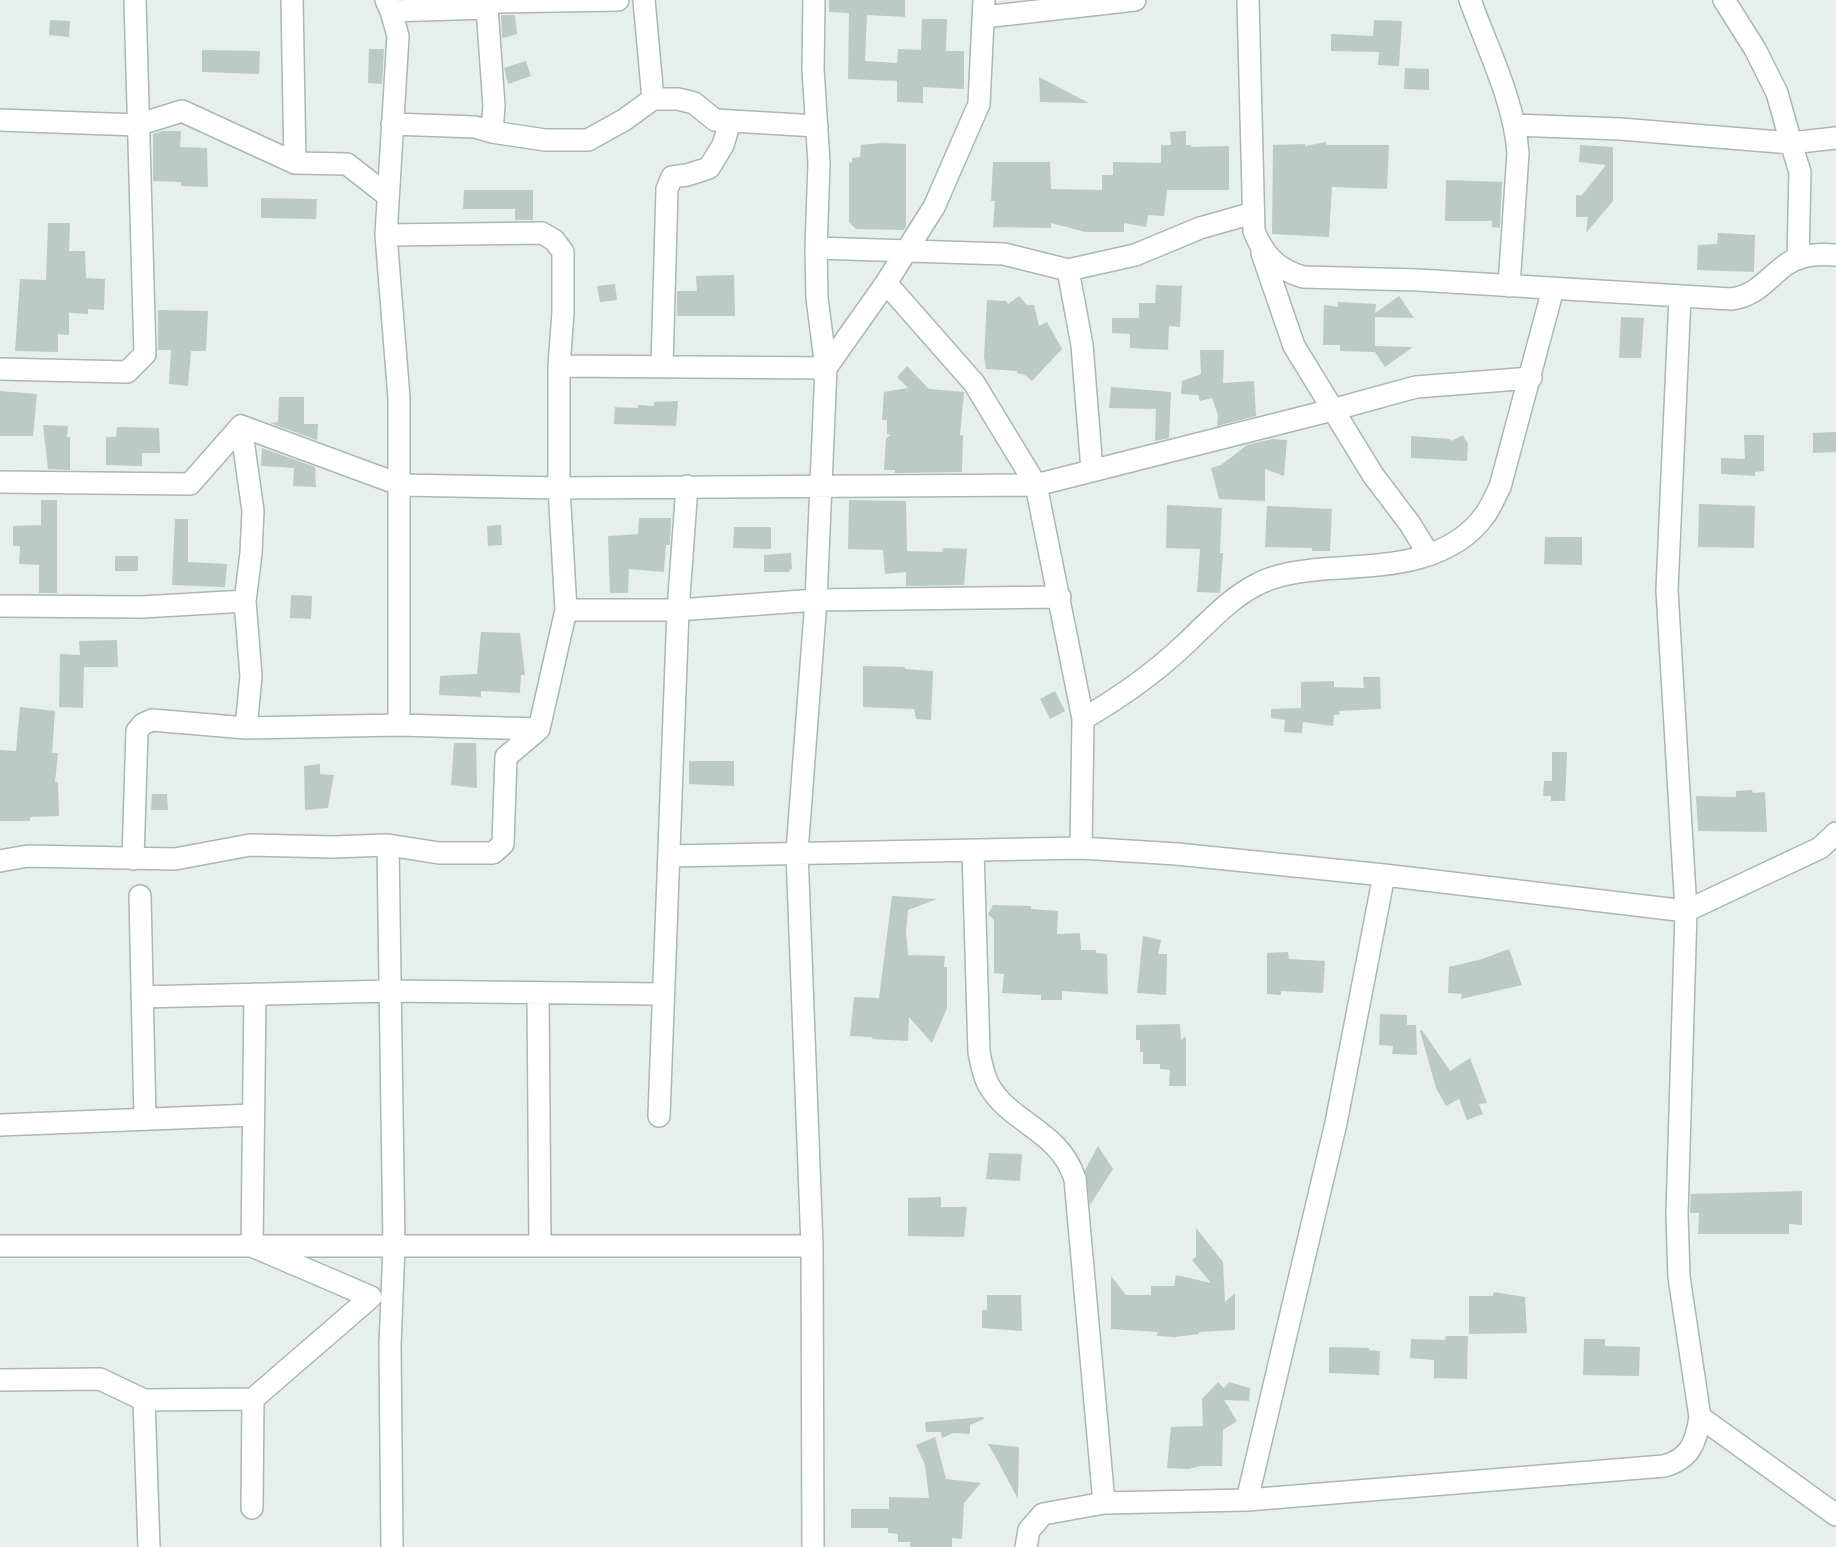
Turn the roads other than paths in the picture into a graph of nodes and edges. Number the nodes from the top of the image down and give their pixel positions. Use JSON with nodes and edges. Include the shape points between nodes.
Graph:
{"nodes":[{"id":1,"x":135,"y":0,"type":"edge"},
{"id":2,"x":292,"y":0,"type":"edge"},
{"id":3,"x":618,"y":0,"type":"edge"},
{"id":4,"x":644,"y":0,"type":"edge"},
{"id":5,"x":814,"y":0,"type":"edge"},
{"id":6,"x":1121,"y":0,"type":"edge"},
{"id":7,"x":1135,"y":0,"type":"edge"},
{"id":8,"x":1248,"y":0,"type":"edge"},
{"id":9,"x":1470,"y":0,"type":"edge"},
{"id":10,"x":1724,"y":0,"type":"edge"},
{"id":11,"x":493,"y":3,"type":"edge"},
{"id":12,"x":389,"y":5,"type":"edge"},
{"id":13,"x":984,"y":8,"type":"edge"},
{"id":14,"x":653,"y":99,"type":"junction"},
{"id":15,"x":0,"y":120,"type":"edge"},
{"id":16,"x":730,"y":122,"type":"junction"},
{"id":17,"x":392,"y":124,"type":"junction"},
{"id":18,"x":137,"y":125,"type":"junction"},
{"id":19,"x":1514,"y":125,"type":"junction"},
{"id":20,"x":817,"y":126,"type":"junction"},
{"id":21,"x":492,"y":132,"type":"junction"},
{"id":22,"x":1836,"y":138,"type":"edge"},
{"id":23,"x":1791,"y":143,"type":"junction"},
{"id":24,"x":295,"y":163,"type":"junction"},
{"id":25,"x":388,"y":196,"type":"junction"},
{"id":26,"x":1253,"y":213,"type":"junction"},
{"id":27,"x":386,"y":235,"type":"junction"},
{"id":28,"x":1260,"y":247,"type":"junction"},
{"id":29,"x":816,"y":248,"type":"junction"},
{"id":30,"x":906,"y":252,"type":"junction"},
{"id":31,"x":1836,"y":255,"type":"edge"},
{"id":32,"x":1798,"y":258,"type":"junction"},
{"id":33,"x":1068,"y":270,"type":"junction"},
{"id":34,"x":886,"y":283,"type":"junction"},
{"id":35,"x":1509,"y":286,"type":"junction"},
{"id":36,"x":1553,"y":289,"type":"junction"},
{"id":37,"x":1681,"y":296,"type":"junction"},
{"id":38,"x":559,"y":366,"type":"junction"},
{"id":39,"x":662,"y":366,"type":"junction"},
{"id":40,"x":825,"y":368,"type":"junction"},
{"id":41,"x":0,"y":369,"type":"edge"},
{"id":42,"x":1531,"y":378,"type":"junction"},
{"id":43,"x":1332,"y":410,"type":"junction"},
{"id":44,"x":241,"y":426,"type":"junction"},
{"id":45,"x":1092,"y":470,"type":"junction"},
{"id":46,"x":0,"y":482,"type":"edge"},
{"id":47,"x":401,"y":485,"type":"junction"},
{"id":48,"x":821,"y":485,"type":"junction"},
{"id":49,"x":1036,"y":485,"type":"junction"},
{"id":50,"x":687,"y":486,"type":"junction"},
{"id":51,"x":559,"y":488,"type":"junction"},
{"id":52,"x":1429,"y":555,"type":"junction"},
{"id":53,"x":1060,"y":597,"type":"junction"},
{"id":54,"x":816,"y":600,"type":"junction"},
{"id":55,"x":245,"y":601,"type":"junction"},
{"id":56,"x":0,"y":606,"type":"edge"},
{"id":57,"x":566,"y":610,"type":"junction"},
{"id":58,"x":678,"y":610,"type":"junction"},
{"id":59,"x":1083,"y":719,"type":"junction"},
{"id":60,"x":399,"y":725,"type":"junction"},
{"id":61,"x":246,"y":728,"type":"junction"},
{"id":62,"x":538,"y":729,"type":"junction"},
{"id":63,"x":1836,"y":833,"type":"edge"},
{"id":64,"x":388,"y":845,"type":"junction"},
{"id":65,"x":1081,"y":848,"type":"junction"},
{"id":66,"x":973,"y":850,"type":"junction"},
{"id":67,"x":797,"y":852,"type":"junction"},
{"id":68,"x":669,"y":856,"type":"junction"},
{"id":69,"x":133,"y":859,"type":"junction"},
{"id":70,"x":0,"y":861,"type":"edge"},
{"id":71,"x":1384,"y":875,"type":"junction"},
{"id":72,"x":140,"y":896,"type":"dead end"},
{"id":73,"x":1686,"y":911,"type":"junction"},
{"id":74,"x":390,"y":991,"type":"junction"},
{"id":75,"x":538,"y":993,"type":"junction"},
{"id":76,"x":255,"y":994,"type":"junction"},
{"id":77,"x":663,"y":994,"type":"junction"},
{"id":78,"x":142,"y":997,"type":"junction"},
{"id":79,"x":253,"y":1115,"type":"junction"},
{"id":80,"x":659,"y":1116,"type":"dead end"},
{"id":81,"x":145,"y":1119,"type":"junction"},
{"id":82,"x":0,"y":1125,"type":"edge"},
{"id":83,"x":0,"y":1246,"type":"edge"},
{"id":84,"x":252,"y":1246,"type":"junction"},
{"id":85,"x":394,"y":1246,"type":"junction"},
{"id":86,"x":540,"y":1246,"type":"junction"},
{"id":87,"x":812,"y":1246,"type":"junction"},
{"id":88,"x":371,"y":1297,"type":"junction"},
{"id":89,"x":390,"y":1345,"type":"junction"},
{"id":90,"x":0,"y":1380,"type":"edge"},
{"id":91,"x":253,"y":1399,"type":"junction"},
{"id":92,"x":144,"y":1400,"type":"junction"},
{"id":93,"x":1700,"y":1417,"type":"junction"},
{"id":94,"x":1247,"y":1500,"type":"junction"},
{"id":95,"x":1104,"y":1503,"type":"junction"},
{"id":96,"x":253,"y":1507,"type":"dead end"},
{"id":97,"x":1836,"y":1515,"type":"edge"},
{"id":98,"x":149,"y":1547,"type":"edge"},
{"id":99,"x":392,"y":1547,"type":"edge"},
{"id":100,"x":813,"y":1547,"type":"edge"},
{"id":101,"x":1026,"y":1547,"type":"edge"}],
"edges":[{"from":1,"to":18,"type":"street"},
{"from":2,"to":24,"type":"street"},
{"from":3,"to":11,"type":"street"},
{"from":4,"to":14,"type":"street"},
{"from":5,"to":20,"type":"street"},
{"from":6,"to":7,"type":"street"},
{"from":6,"to":13,"type":"street"},
{"from":8,"to":26,"type":"street"},
{"from":9,"to":19,"type":"street"},
{"from":10,"to":23,"type":"street","via":[[1777,93]]},
{"from":11,"to":12,"type":"street"},
{"from":11,"to":21,"type":"street"},
{"from":12,"to":17,"type":"street","via":[[398,36]]},
{"from":13,"to":30,"type":"street","via":[[979,104],[934,207]]},
{"from":14,"to":16,"type":"street","via":[[694,103],[715,120]]},
{"from":14,"to":21,"type":"street","via":[[588,140],[545,140]]},
{"from":15,"to":18,"type":"street"},
{"from":16,"to":20,"type":"street"},
{"from":16,"to":39,"type":"street","via":[[709,168],[672,177],[667,189]]},
{"from":17,"to":21,"type":"street","via":[[475,127]]},
{"from":17,"to":25,"type":"street"},
{"from":18,"to":24,"type":"street","via":[[182,111]]},
{"from":18,"to":41,"type":"street","via":[[145,354],[127,372]]},
{"from":19,"to":23,"type":"street"},
{"from":19,"to":35,"type":"street","via":[[1518,153]]},
{"from":20,"to":29,"type":"street"},
{"from":22,"to":23,"type":"street"},
{"from":23,"to":32,"type":"street","via":[[1800,172]]},
{"from":24,"to":25,"type":"street","via":[[347,164]]},
{"from":25,"to":27,"type":"street"},
{"from":26,"to":28,"type":"street"},
{"from":26,"to":33,"type":"street","via":[[1200,228],[1135,255]]},
{"from":27,"to":38,"type":"street","via":[[542,233],[554,240],[563,252]]},
{"from":27,"to":47,"type":"street"},
{"from":28,"to":35,"type":"street","via":[[1286,272],[1303,277]]},
{"from":28,"to":43,"type":"street","via":[[1294,345]]},
{"from":29,"to":30,"type":"street"},
{"from":29,"to":40,"type":"street"},
{"from":30,"to":33,"type":"street","via":[[1004,254]]},
{"from":30,"to":34,"type":"street"},
{"from":31,"to":32,"type":"street"},
{"from":32,"to":37,"type":"street","via":[[1748,295],[1731,299]]},
{"from":33,"to":45,"type":"street","via":[[1082,345]]},
{"from":34,"to":40,"type":"street"},
{"from":34,"to":49,"type":"street","via":[[974,383]]},
{"from":35,"to":36,"type":"street"},
{"from":36,"to":37,"type":"street"},
{"from":36,"to":42,"type":"street"},
{"from":37,"to":73,"type":"street","via":[[1667,590]]},
{"from":38,"to":39,"type":"street"},
{"from":38,"to":51,"type":"street"},
{"from":39,"to":40,"type":"street"},
{"from":40,"to":48,"type":"street"},
{"from":42,"to":43,"type":"street","via":[[1416,387]]},
{"from":42,"to":52,"type":"street","via":[[1500,487],[1485,515],[1461,540]]},
{"from":43,"to":45,"type":"street"},
{"from":43,"to":52,"type":"street"},
{"from":44,"to":46,"type":"street","via":[[190,484]]},
{"from":44,"to":47,"type":"street"},
{"from":44,"to":55,"type":"street","via":[[253,511]]},
{"from":45,"to":49,"type":"street"},
{"from":47,"to":51,"type":"street"},
{"from":47,"to":60,"type":"street"},
{"from":48,"to":49,"type":"street"},
{"from":48,"to":50,"type":"street"},
{"from":48,"to":54,"type":"street"},
{"from":49,"to":53,"type":"street"},
{"from":50,"to":51,"type":"street"},
{"from":50,"to":58,"type":"street"},
{"from":51,"to":57,"type":"street"},
{"from":52,"to":59,"type":"street","via":[[1389,564],[1285,574],[1257,584],[1126,693]]},
{"from":53,"to":54,"type":"street"},
{"from":53,"to":59,"type":"street"},
{"from":54,"to":58,"type":"street"},
{"from":54,"to":67,"type":"street"},
{"from":55,"to":56,"type":"street","via":[[142,607]]},
{"from":55,"to":61,"type":"street","via":[[251,676]]},
{"from":57,"to":58,"type":"street"},
{"from":57,"to":62,"type":"street"},
{"from":58,"to":68,"type":"street"},
{"from":59,"to":65,"type":"street"},
{"from":60,"to":61,"type":"street"},
{"from":60,"to":62,"type":"street"},
{"from":61,"to":69,"type":"street","via":[[152,720],[143,724],[137,731]]},
{"from":62,"to":64,"type":"street","via":[[506,757],[503,844],[494,853],[439,853]]},
{"from":63,"to":73,"type":"street","via":[[1820,848]]},
{"from":64,"to":69,"type":"street","via":[[250,845],[176,859]]},
{"from":64,"to":74,"type":"street"},
{"from":65,"to":66,"type":"street"},
{"from":65,"to":71,"type":"street"},
{"from":66,"to":67,"type":"street"},
{"from":66,"to":95,"type":"street","via":[[983,1073],[1000,1100],[1065,1156],[1075,1180]]},
{"from":67,"to":68,"type":"street"},
{"from":67,"to":87,"type":"street"},
{"from":68,"to":77,"type":"street"},
{"from":69,"to":70,"type":"street","via":[[28,856]]},
{"from":71,"to":73,"type":"street"},
{"from":71,"to":94,"type":"street","via":[[1336,1123]]},
{"from":72,"to":78,"type":"street"},
{"from":73,"to":93,"type":"street","via":[[1677,1214],[1679,1277]]},
{"from":74,"to":75,"type":"street"},
{"from":74,"to":76,"type":"street"},
{"from":74,"to":85,"type":"street"},
{"from":75,"to":77,"type":"street"},
{"from":75,"to":86,"type":"street"},
{"from":76,"to":78,"type":"street"},
{"from":76,"to":79,"type":"street"},
{"from":77,"to":80,"type":"street"},
{"from":78,"to":81,"type":"street"},
{"from":79,"to":81,"type":"street"},
{"from":79,"to":84,"type":"street"},
{"from":81,"to":82,"type":"street"},
{"from":83,"to":84,"type":"street"},
{"from":84,"to":85,"type":"street"},
{"from":84,"to":88,"type":"street"},
{"from":85,"to":86,"type":"street"},
{"from":85,"to":89,"type":"street"},
{"from":86,"to":87,"type":"street"},
{"from":87,"to":100,"type":"street"},
{"from":88,"to":89,"type":"street"},
{"from":88,"to":91,"type":"street"},
{"from":89,"to":99,"type":"street"},
{"from":90,"to":92,"type":"street","via":[[100,1379]]},
{"from":91,"to":92,"type":"street"},
{"from":91,"to":96,"type":"street"},
{"from":92,"to":98,"type":"street"},
{"from":93,"to":94,"type":"street","via":[[1692,1448],[1679,1462],[1664,1466]]},
{"from":93,"to":97,"type":"street"},
{"from":94,"to":95,"type":"street"},
{"from":95,"to":101,"type":"street","via":[[1043,1514],[1029,1530]]}]}
